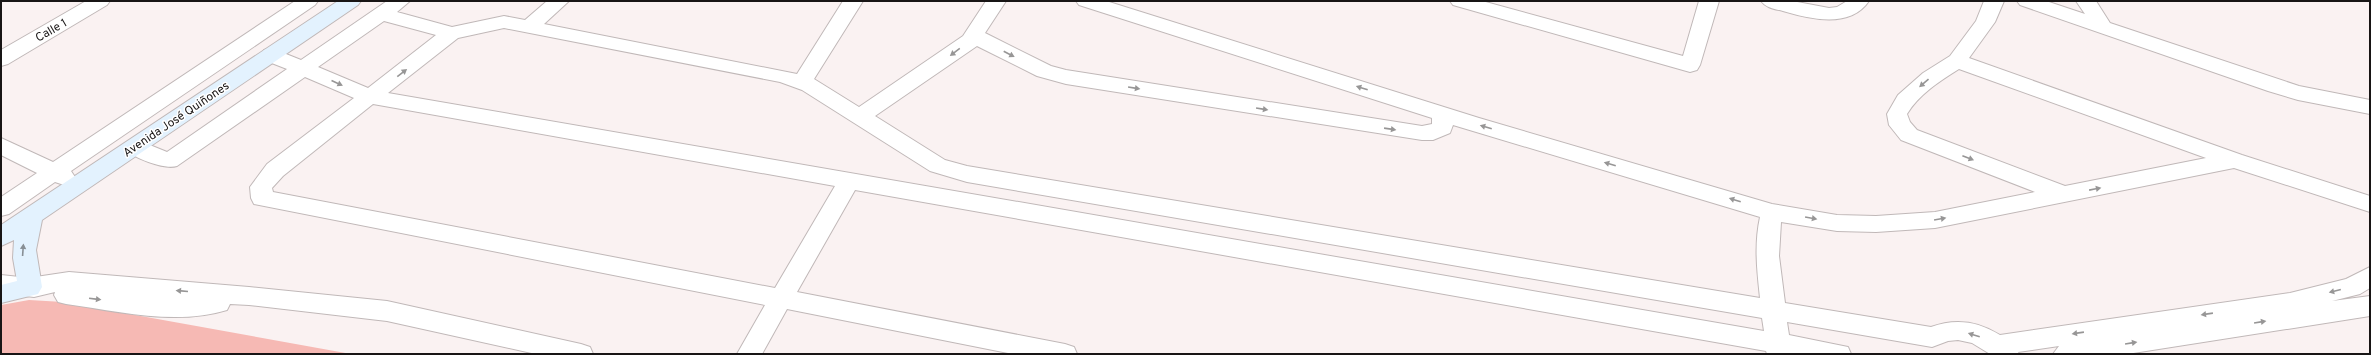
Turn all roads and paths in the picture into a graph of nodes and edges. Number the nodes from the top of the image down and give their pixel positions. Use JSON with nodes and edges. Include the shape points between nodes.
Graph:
{"nodes":[{"id":1,"x":100,"y":1,"type":"edge"},
{"id":2,"x":308,"y":1,"type":"edge"},
{"id":3,"x":351,"y":1,"type":"edge"},
{"id":4,"x":400,"y":1,"type":"edge"},
{"id":5,"x":559,"y":1,"type":"edge"},
{"id":6,"x":853,"y":1,"type":"edge"},
{"id":7,"x":996,"y":1,"type":"edge"},
{"id":8,"x":1086,"y":1,"type":"edge"},
{"id":9,"x":1463,"y":1,"type":"edge"},
{"id":10,"x":1709,"y":1,"type":"edge"},
{"id":11,"x":1771,"y":1,"type":"edge"},
{"id":12,"x":1859,"y":1,"type":"edge"},
{"id":13,"x":1994,"y":1,"type":"edge"},
{"id":14,"x":2027,"y":1,"type":"edge"},
{"id":15,"x":2086,"y":1,"type":"edge"},
{"id":16,"x":381,"y":14,"type":"junction"},
{"id":17,"x":527,"y":28,"type":"junction"},
{"id":18,"x":2104,"y":28,"type":"junction"},
{"id":19,"x":452,"y":33,"type":"junction"},
{"id":20,"x":975,"y":36,"type":"junction"},
{"id":21,"x":271,"y":55,"type":"junction"},
{"id":22,"x":1,"y":59,"type":"edge"},
{"id":23,"x":1957,"y":61,"type":"junction"},
{"id":24,"x":303,"y":67,"type":"junction"},
{"id":25,"x":802,"y":82,"type":"junction"},
{"id":26,"x":371,"y":97,"type":"junction"},
{"id":27,"x":2370,"y":107,"type":"edge"},
{"id":28,"x":1442,"y":114,"type":"junction"},
{"id":29,"x":859,"y":117,"type":"junction"},
{"id":30,"x":1,"y":146,"type":"edge"},
{"id":31,"x":135,"y":147,"type":"junction"},
{"id":32,"x":2234,"y":160,"type":"junction"},
{"id":33,"x":53,"y":172,"type":"junction"},
{"id":34,"x":849,"y":181,"type":"junction"},
{"id":35,"x":80,"y":184,"type":"junction"},
{"id":36,"x":2066,"y":195,"type":"junction"},
{"id":37,"x":2370,"y":204,"type":"edge"},
{"id":38,"x":1,"y":208,"type":"edge"},
{"id":39,"x":1772,"y":212,"type":"junction"},
{"id":40,"x":33,"y":214,"type":"junction"},
{"id":41,"x":1,"y":237,"type":"edge"},
{"id":42,"x":2370,"y":276,"type":"edge"},
{"id":43,"x":1,"y":284,"type":"edge"},
{"id":44,"x":30,"y":287,"type":"junction"},
{"id":45,"x":1,"y":294,"type":"edge"},
{"id":46,"x":781,"y":299,"type":"junction"},
{"id":47,"x":2370,"y":306,"type":"edge"},
{"id":48,"x":1774,"y":311,"type":"junction"},
{"id":49,"x":1929,"y":346,"type":"edge"},
{"id":50,"x":2166,"y":346,"type":"edge"},
{"id":51,"x":1778,"y":349,"type":"edge"},
{"id":52,"x":2002,"y":350,"type":"edge"},
{"id":53,"x":581,"y":354,"type":"edge"},
{"id":54,"x":749,"y":354,"type":"edge"},
{"id":55,"x":1065,"y":354,"type":"edge"},
{"id":56,"x":1839,"y":354,"type":"edge"},
{"id":57,"x":2065,"y":354,"type":"edge"}],
"edges":[{"from":1,"to":22,"type":"street","name":"Calle 1"},
{"from":2,"to":33,"type":"street"},
{"from":3,"to":21,"type":"street","name":"Avenida José Quiñones"},
{"from":4,"to":16,"type":"street"},
{"from":5,"to":17,"type":"street"},
{"from":6,"to":25,"type":"street"},
{"from":7,"to":20,"type":"street"},
{"from":28,"to":8,"type":"street","one_way":true},
{"from":9,"to":10,"type":"street","via":[[1690,64]]},
{"from":11,"to":12,"type":"street","via":[[1820,14],[1842,13],[1854,7]]},
{"from":13,"to":23,"type":"street","via":[[1985,22]]},
{"from":14,"to":18,"type":"street"},
{"from":15,"to":18,"type":"street"},
{"from":16,"to":19,"type":"street"},
{"from":16,"to":24,"type":"street"},
{"from":17,"to":19,"type":"street","via":[[504,22]]},
{"from":17,"to":25,"type":"street","via":[[783,76]]},
{"from":18,"to":27,"type":"street","via":[[2290,90]]},
{"from":26,"to":19,"type":"street","one_way":true},
{"from":20,"to":28,"type":"street","one_way":true,"via":[[1044,71],[1066,77],[1422,133],[1433,133],[1443,128]]},
{"from":20,"to":29,"type":"street","one_way":true,"via":[[936,66]]},
{"from":21,"to":24,"type":"street"},
{"from":21,"to":31,"type":"street","name":"Avenida José Quiñones"},
{"from":23,"to":32,"type":"street"},
{"from":23,"to":36,"type":"street","one_way":true,"via":[[1930,78],[1905,100],[1897,114],[1900,125],[1909,135]]},
{"from":24,"to":26,"type":"street","one_way":true},
{"from":24,"to":31,"type":"street","via":[[169,162]]},
{"from":25,"to":29,"type":"street"},
{"from":26,"to":34,"type":"street"},
{"from":26,"to":46,"type":"street","via":[[275,170],[261,187],[262,198]]},
{"from":39,"to":28,"type":"street","one_way":true},
{"from":29,"to":48,"type":"street","via":[[938,166],[967,174]]},
{"from":30,"to":33,"type":"street"},
{"from":31,"to":35,"type":"street","name":"Avenida José Quiñones"},
{"from":36,"to":32,"type":"street","one_way":true},
{"from":32,"to":37,"type":"street"},
{"from":33,"to":35,"type":"street"},
{"from":33,"to":38,"type":"street"},
{"from":34,"to":46,"type":"street"},
{"from":34,"to":51,"type":"street"},
{"from":35,"to":40,"type":"street","name":"Avenida José Quiñones"},
{"from":39,"to":36,"type":"street","one_way":true,"via":[[1837,223],[1876,224],[1936,220]]},
{"from":39,"to":48,"type":"street","via":[[1767,250]]},
{"from":40,"to":41,"type":"street","name":"Avenida José Quiñones"},
{"from":44,"to":40,"type":"street","one_way":true,"via":[[23,263],[23,246]]},
{"from":42,"to":52,"type":"street","one_way":true,"via":[[2352,287],[2290,302]]},
{"from":43,"to":44,"type":"street"},
{"from":44,"to":45,"type":"street"},
{"from":44,"to":53,"type":"street","via":[[53,294],[174,309],[249,296],[387,311]]},
{"from":46,"to":54,"type":"street"},
{"from":46,"to":55,"type":"street"},
{"from":50,"to":47,"type":"street","one_way":true,"via":[[2330,311]]},
{"from":48,"to":49,"type":"street"},
{"from":48,"to":51,"type":"street"},
{"from":52,"to":49,"type":"street","one_way":true,"via":[[1974,333],[1950,331]]},
{"from":57,"to":50,"type":"street","one_way":true},
{"from":51,"to":56,"type":"street"}]}
